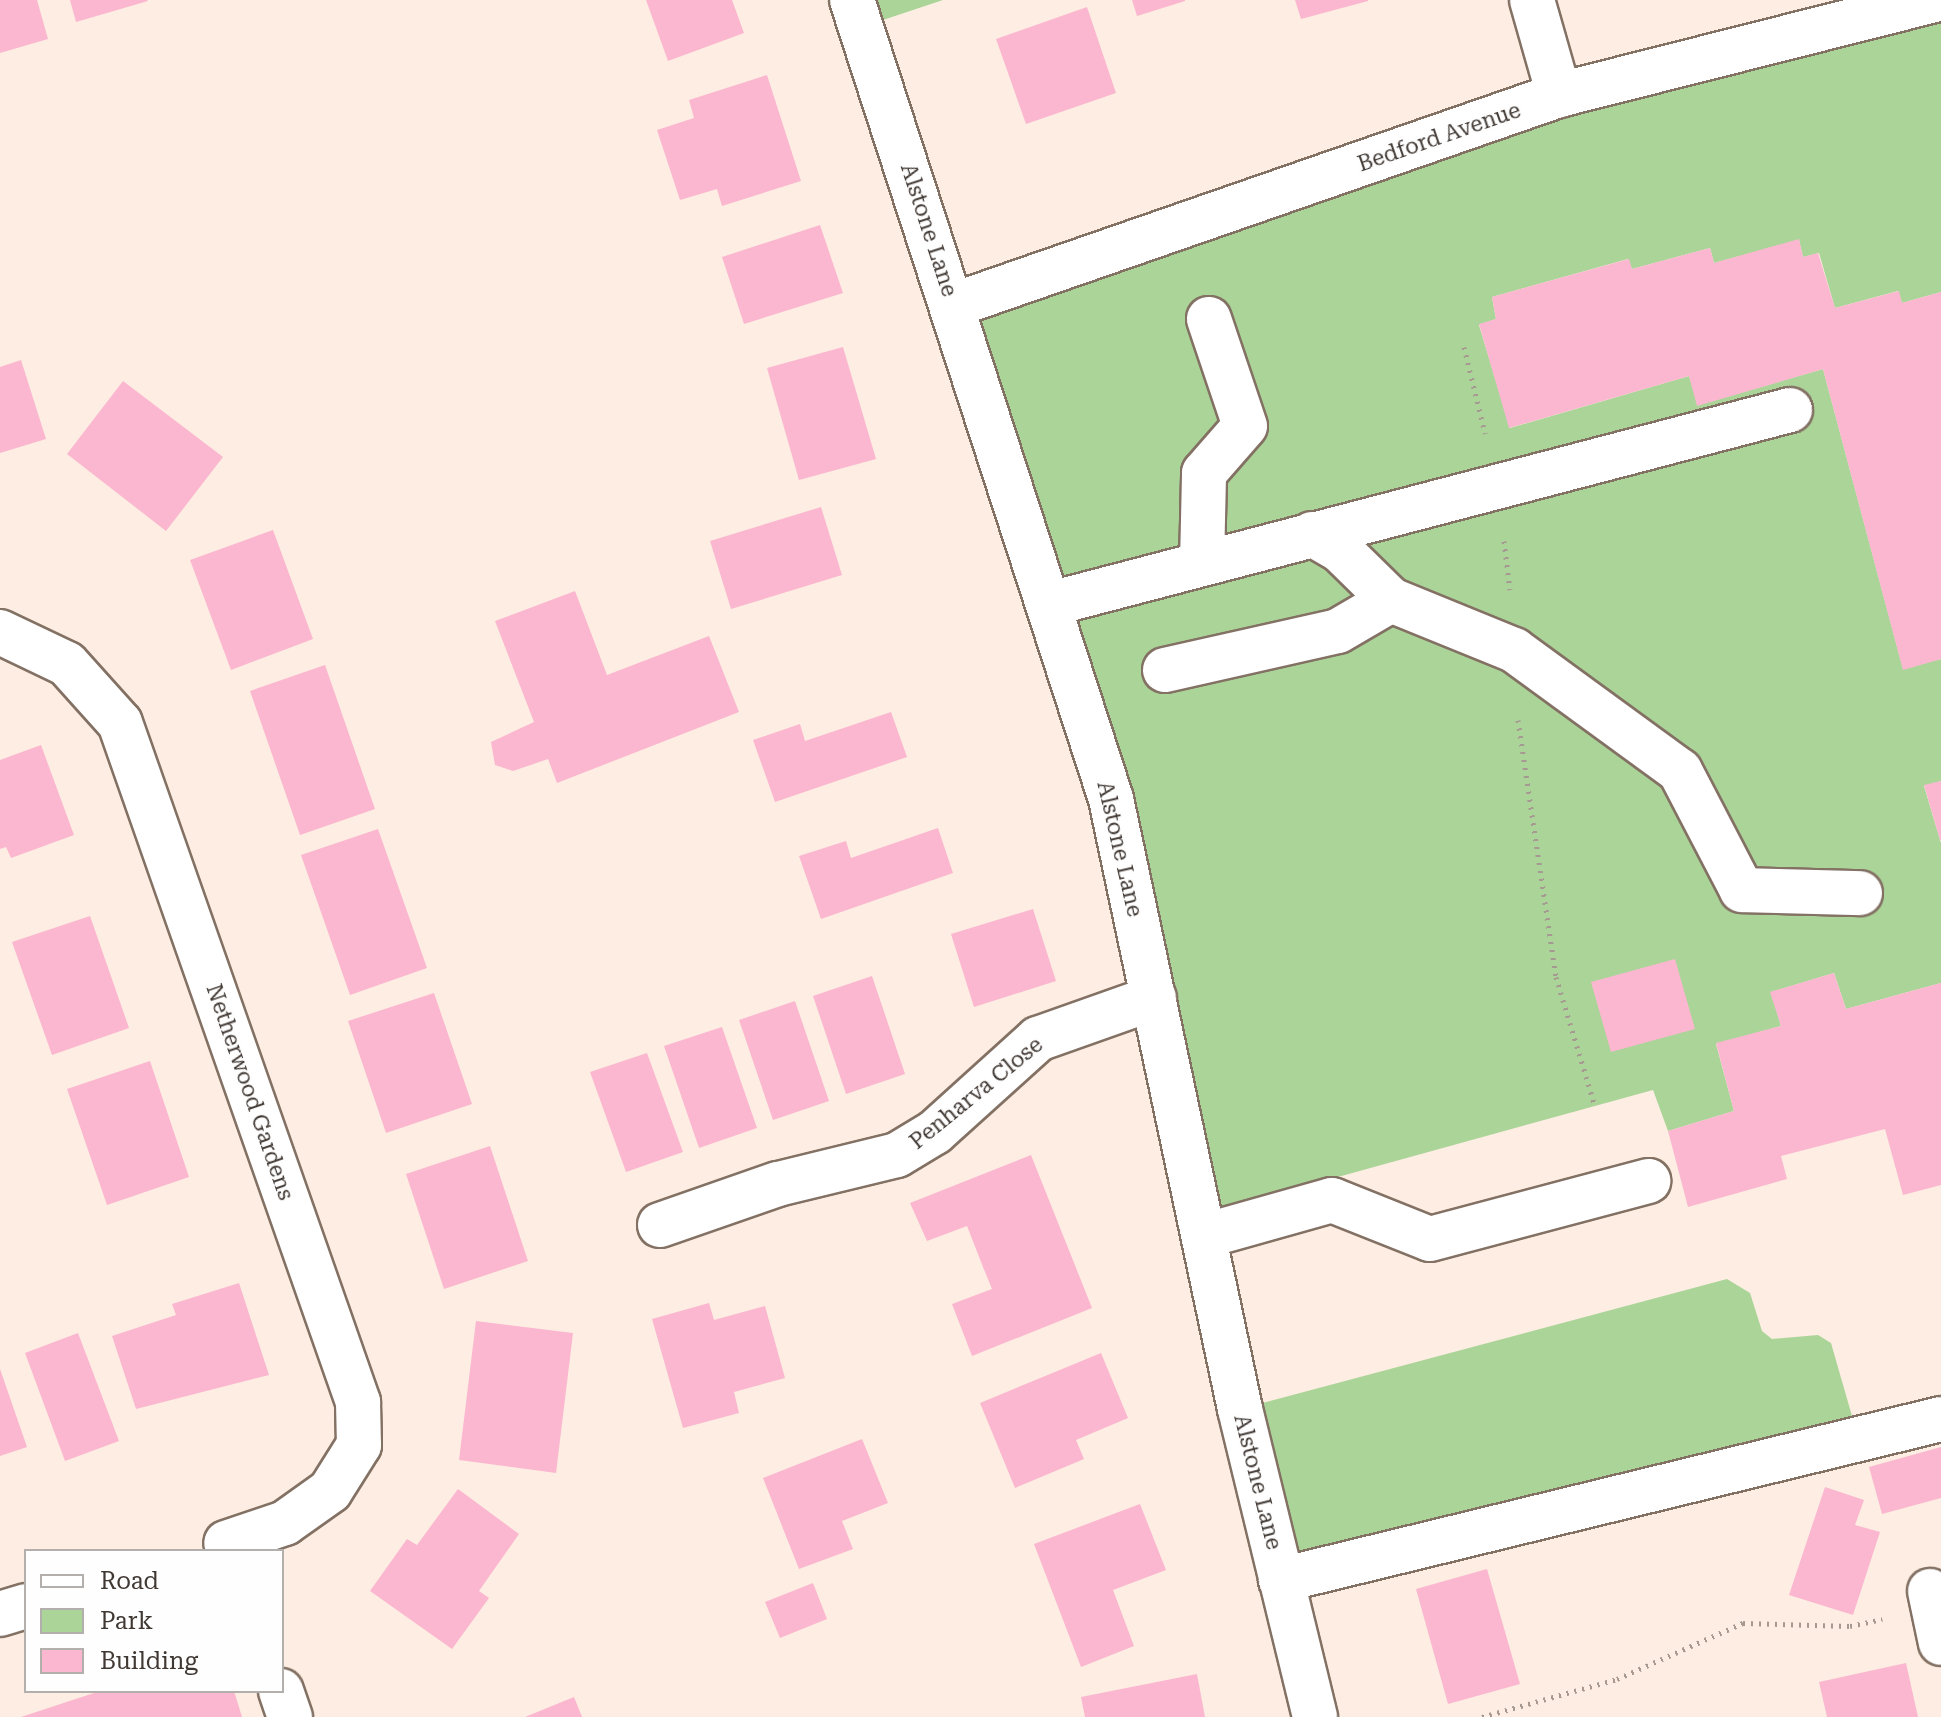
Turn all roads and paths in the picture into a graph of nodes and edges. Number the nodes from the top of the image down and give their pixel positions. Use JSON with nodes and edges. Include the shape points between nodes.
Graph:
{"nodes":[{"id":1,"x":852,"y":0,"type":"edge"},
{"id":2,"x":1532,"y":0,"type":"edge"},
{"id":3,"x":1934,"y":0,"type":"edge"},
{"id":4,"x":1559,"y":95,"type":"junction"},
{"id":5,"x":954,"y":305,"type":"junction"},
{"id":6,"x":1209,"y":319,"type":"dead end"},
{"id":7,"x":1790,"y":410,"type":"dead end"},
{"id":8,"x":1312,"y":534,"type":"junction"},
{"id":9,"x":1202,"y":564,"type":"junction"},
{"id":10,"x":1391,"y":600,"type":"junction"},
{"id":11,"x":1050,"y":604,"type":"junction"},
{"id":12,"x":0,"y":632,"type":"edge"},
{"id":13,"x":1165,"y":670,"type":"dead end"},
{"id":14,"x":1860,"y":893,"type":"dead end"},
{"id":15,"x":1154,"y":998,"type":"junction"},
{"id":16,"x":1648,"y":1181,"type":"dead end"},
{"id":17,"x":660,"y":1225,"type":"dead end"},
{"id":18,"x":1204,"y":1236,"type":"junction"},
{"id":19,"x":1941,"y":1419,"type":"edge"},
{"id":20,"x":218,"y":1548,"type":"edge"},
{"id":21,"x":1281,"y":1580,"type":"junction"},
{"id":22,"x":24,"y":1607,"type":"edge"},
{"id":23,"x":1935,"y":1613,"type":"edge"},
{"id":24,"x":0,"y":1614,"type":"edge"},
{"id":25,"x":282,"y":1693,"type":"edge"},
{"id":26,"x":290,"y":1717,"type":"edge"},
{"id":27,"x":1315,"y":1717,"type":"edge"},
{"id":28,"x":1482,"y":1717,"type":"edge"}],
"edges":[{"from":1,"to":5,"type":"street","name":"Alstone Lane"},
{"from":2,"to":4,"type":"street"},
{"from":3,"to":4,"type":"street","name":"Bedford Avenue"},
{"from":4,"to":5,"type":"street","name":"Bedford Avenue"},
{"from":5,"to":11,"type":"street","name":"Alstone Lane"},
{"from":6,"to":9,"type":"street","via":[[1245,426],[1204,473]]},
{"from":7,"to":8,"type":"street"},
{"from":8,"to":9,"type":"street"},
{"from":8,"to":10,"type":"street","via":[[1340,550]]},
{"from":9,"to":11,"type":"street"},
{"from":10,"to":13,"type":"street","via":[[1338,631]]},
{"from":10,"to":14,"type":"street","via":[[1514,650],[1680,771],[1742,890]]},
{"from":11,"to":15,"type":"street","name":"Alstone Lane","via":[[1111,799]]},
{"from":12,"to":20,"type":"street","name":"Netherwood Gardens","via":[[67,664],[120,723],[358,1402],[359,1445],[330,1491],[285,1523]]},
{"from":15,"to":17,"type":"street","name":"Penharva Close","via":[[1038,1039],[935,1132],[897,1155],[778,1184]]},
{"from":15,"to":18,"type":"street","name":"Alstone Lane"},
{"from":16,"to":18,"type":"street","via":[[1430,1239],[1332,1200]]},
{"from":18,"to":21,"type":"street","name":"Alstone Lane"},
{"from":19,"to":21,"type":"street"},
{"from":21,"to":27,"type":"street","name":"Alstone Lane"},
{"from":22,"to":24,"type":"street"},
{"from":23,"to":28,"type":"path","via":[[1850,1626],[1743,1623],[1617,1679]]},
{"from":25,"to":26,"type":"street"}]}
